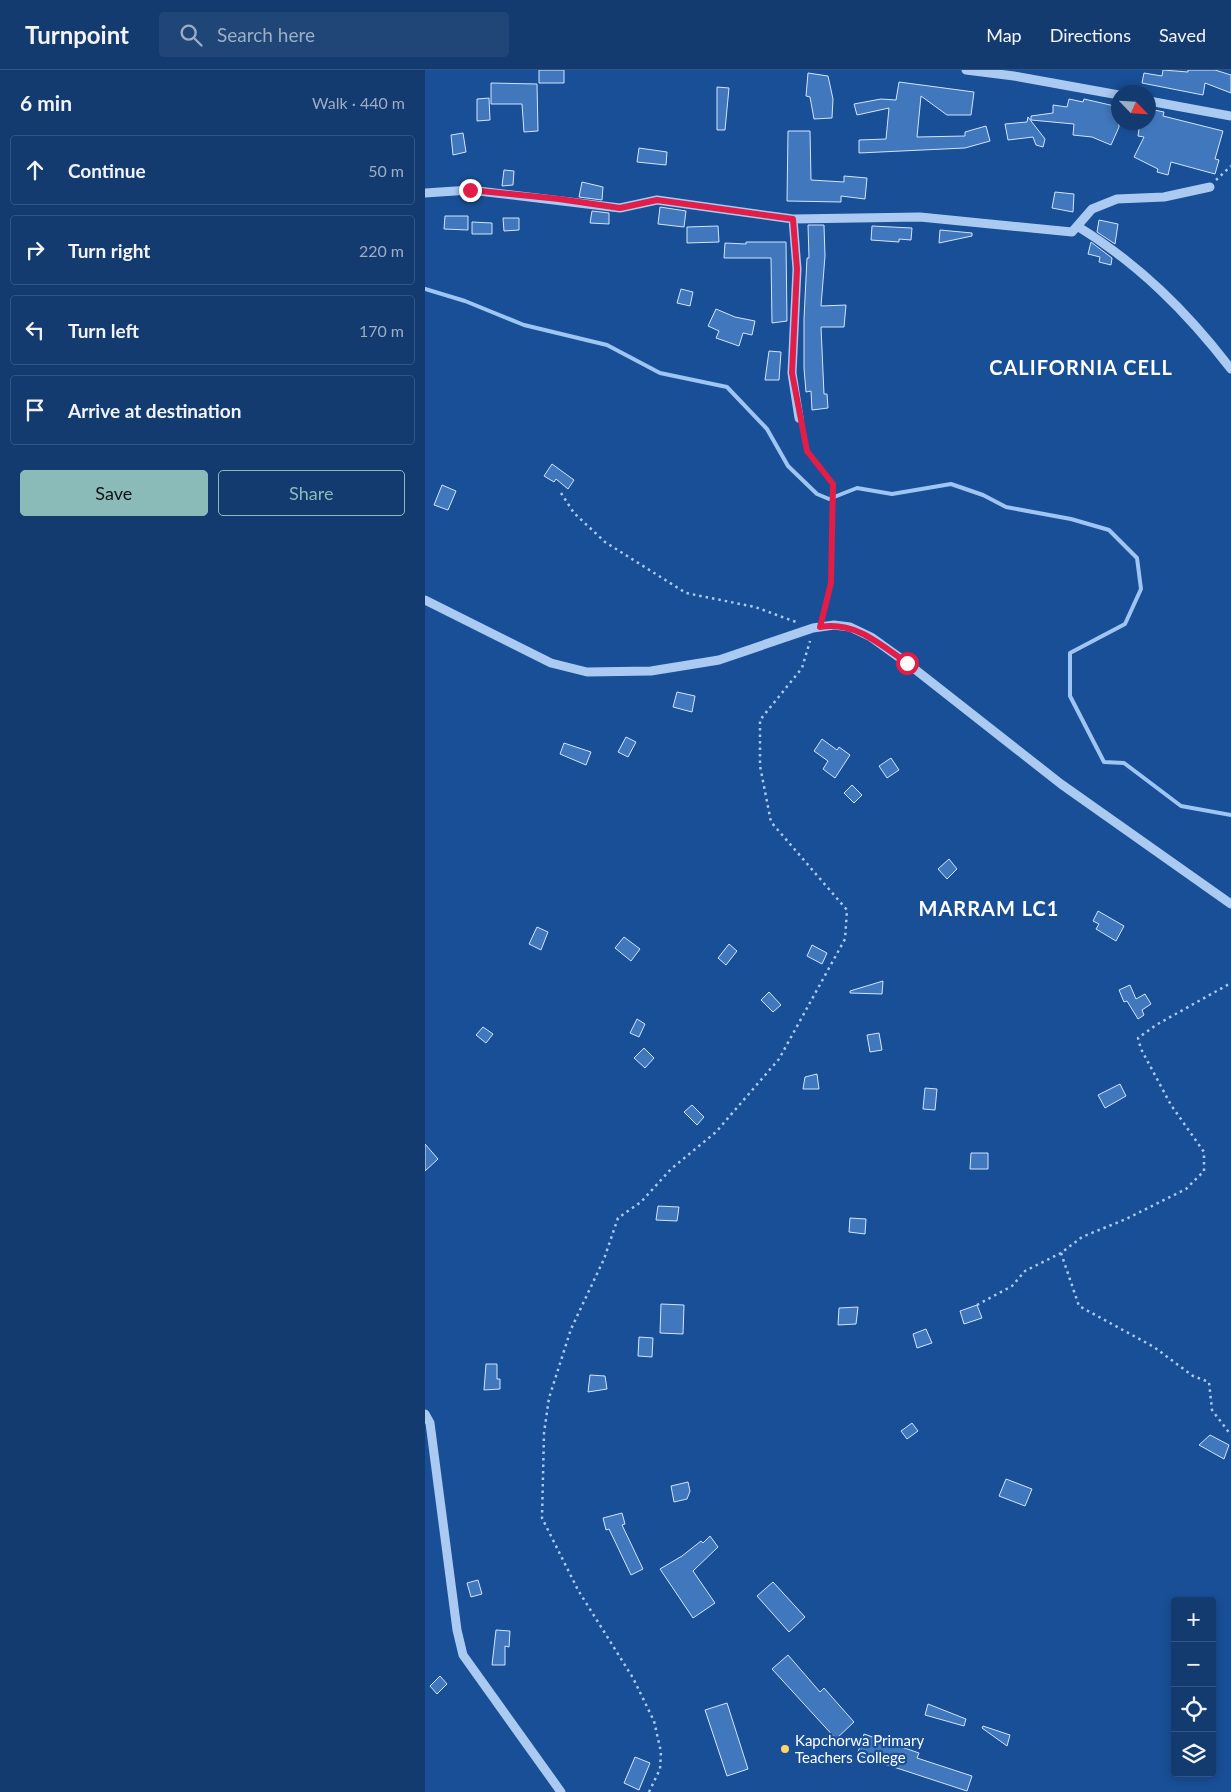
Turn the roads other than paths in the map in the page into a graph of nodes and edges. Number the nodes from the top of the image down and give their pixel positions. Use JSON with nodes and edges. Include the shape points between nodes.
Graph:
{"nodes":[{"id":1,"x":966,"y":70,"type":"edge"},
{"id":2,"x":1111,"y":94,"type":"edge"},
{"id":3,"x":1156,"y":102,"type":"edge"},
{"id":4,"x":1231,"y":116,"type":"edge"},
{"id":5,"x":1210,"y":187,"type":"road end"},
{"id":6,"x":425,"y":193,"type":"edge"},
{"id":7,"x":793,"y":219,"type":"junction"},
{"id":8,"x":1077,"y":226,"type":"junction"},
{"id":9,"x":1231,"y":369,"type":"edge"},
{"id":10,"x":799,"y":418,"type":"road end"},
{"id":11,"x":425,"y":600,"type":"edge"},
{"id":12,"x":1231,"y":904,"type":"edge"},
{"id":13,"x":425,"y":1414,"type":"edge"},
{"id":14,"x":561,"y":1792,"type":"edge"}],
"edges":[{"from":1,"to":2,"type":"street"},
{"from":3,"to":4,"type":"street"},
{"from":5,"to":8,"type":"street","via":[[1164,197],[1117,199],[1092,209]]},
{"from":6,"to":7,"type":"street","via":[[470,190],[620,208],[657,200]]},
{"from":7,"to":8,"type":"street","via":[[920,217],[1072,232]]},
{"from":7,"to":10,"type":"street","via":[[797,269],[792,373]]},
{"from":8,"to":9,"type":"street","via":[[1129,260],[1184,311]]},
{"from":11,"to":12,"type":"street","via":[[551,663],[587,672],[651,671],[719,660],[816,628],[850,627],[871,637],[1061,784]]},
{"from":13,"to":14,"type":"street","via":[[430,1424],[463,1655]]}]}
